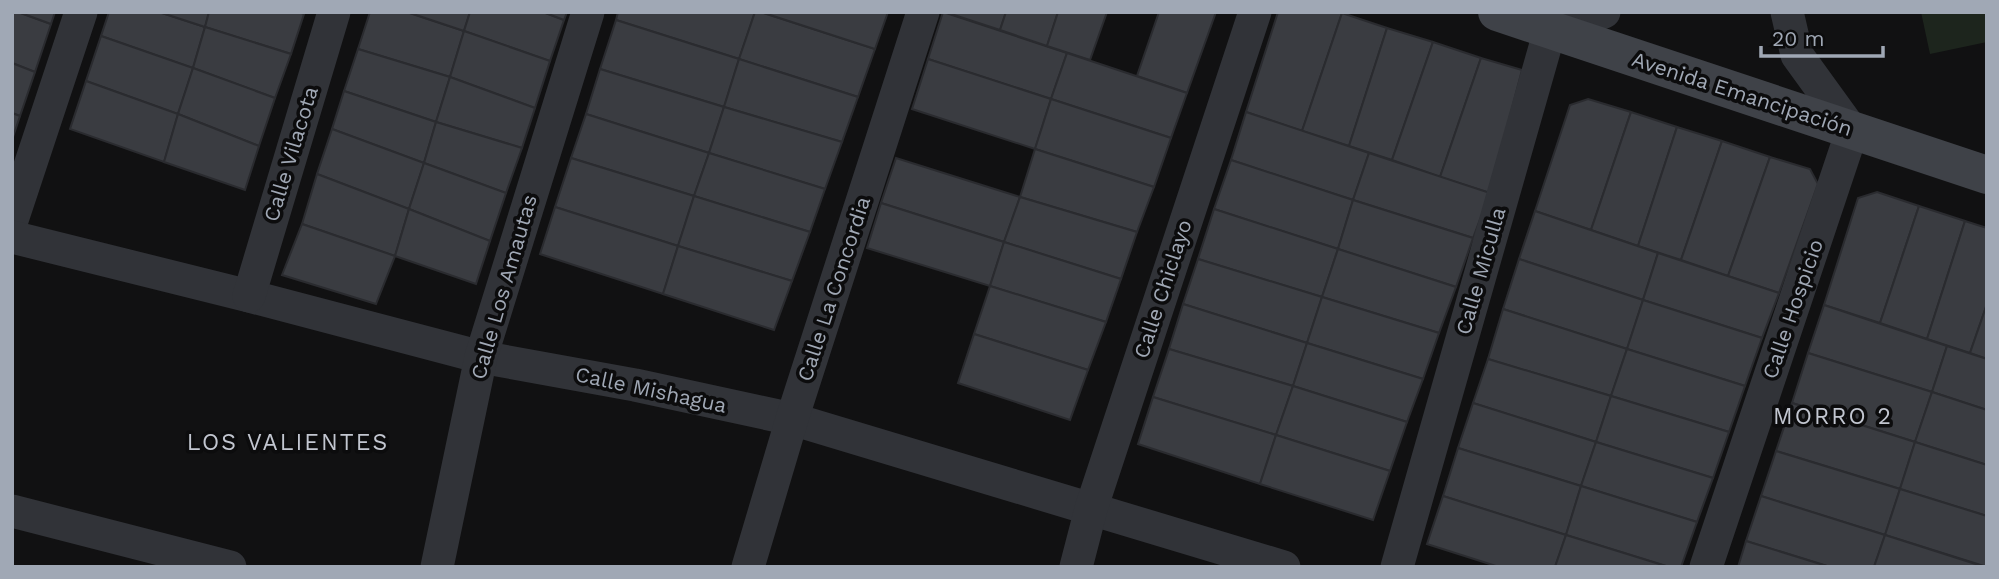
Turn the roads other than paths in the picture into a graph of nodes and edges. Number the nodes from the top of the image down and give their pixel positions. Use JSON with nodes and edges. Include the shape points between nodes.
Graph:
{"nodes":[{"id":1,"x":81,"y":12,"type":"edge"},
{"id":2,"x":334,"y":12,"type":"edge"},
{"id":3,"x":588,"y":12,"type":"edge"},
{"id":4,"x":923,"y":12,"type":"edge"},
{"id":5,"x":1255,"y":12,"type":"edge"},
{"id":6,"x":1497,"y":12,"type":"edge"},
{"id":7,"x":1604,"y":12,"type":"edge"},
{"id":8,"x":1787,"y":12,"type":"edge"},
{"id":9,"x":1550,"y":30,"type":"junction"},
{"id":10,"x":1852,"y":131,"type":"junction"},
{"id":11,"x":1987,"y":175,"type":"edge"},
{"id":12,"x":12,"y":220,"type":"edge"},
{"id":13,"x":12,"y":237,"type":"edge"},
{"id":14,"x":249,"y":296,"type":"junction"},
{"id":15,"x":481,"y":357,"type":"junction"},
{"id":16,"x":792,"y":419,"type":"junction"},
{"id":17,"x":1091,"y":509,"type":"junction"},
{"id":18,"x":12,"y":511,"type":"edge"},
{"id":19,"x":230,"y":567,"type":"edge"},
{"id":20,"x":437,"y":567,"type":"edge"},
{"id":21,"x":748,"y":567,"type":"edge"},
{"id":22,"x":1076,"y":567,"type":"edge"},
{"id":23,"x":1284,"y":567,"type":"edge"},
{"id":24,"x":1397,"y":567,"type":"edge"},
{"id":25,"x":1706,"y":567,"type":"edge"}],
"edges":[{"from":1,"to":12,"type":"street"},
{"from":2,"to":14,"type":"street","name":"Calle Vilacota"},
{"from":3,"to":15,"type":"street","name":"Calle Los Amautas"},
{"from":4,"to":16,"type":"street","name":"Calle La Concordia"},
{"from":5,"to":17,"type":"street","name":"Calle Chiclayo"},
{"from":6,"to":9,"type":"street","name":"Avenida Emancipación"},
{"from":7,"to":9,"type":"street"},
{"from":8,"to":10,"type":"street","via":[[1797,55]]},
{"from":9,"to":10,"type":"street","name":"Avenida Emancipación"},
{"from":9,"to":24,"type":"street","name":"Calle Miculla"},
{"from":10,"to":11,"type":"street","name":"Avenida Emancipación"},
{"from":10,"to":25,"type":"street","name":"Calle Hospicio"},
{"from":13,"to":14,"type":"street","name":"Calle Mishagua"},
{"from":14,"to":15,"type":"street","name":"Calle Mishagua"},
{"from":15,"to":16,"type":"street","name":"Calle Mishagua"},
{"from":15,"to":20,"type":"street","name":"Calle Los Amautas"},
{"from":16,"to":17,"type":"street","name":"Calle Mishagua"},
{"from":16,"to":21,"type":"street","name":"Calle La Concordia"},
{"from":17,"to":22,"type":"street","name":"Calle Chiclayo"},
{"from":17,"to":23,"type":"street","name":"Calle Mishagua"},
{"from":18,"to":19,"type":"street"}]}
